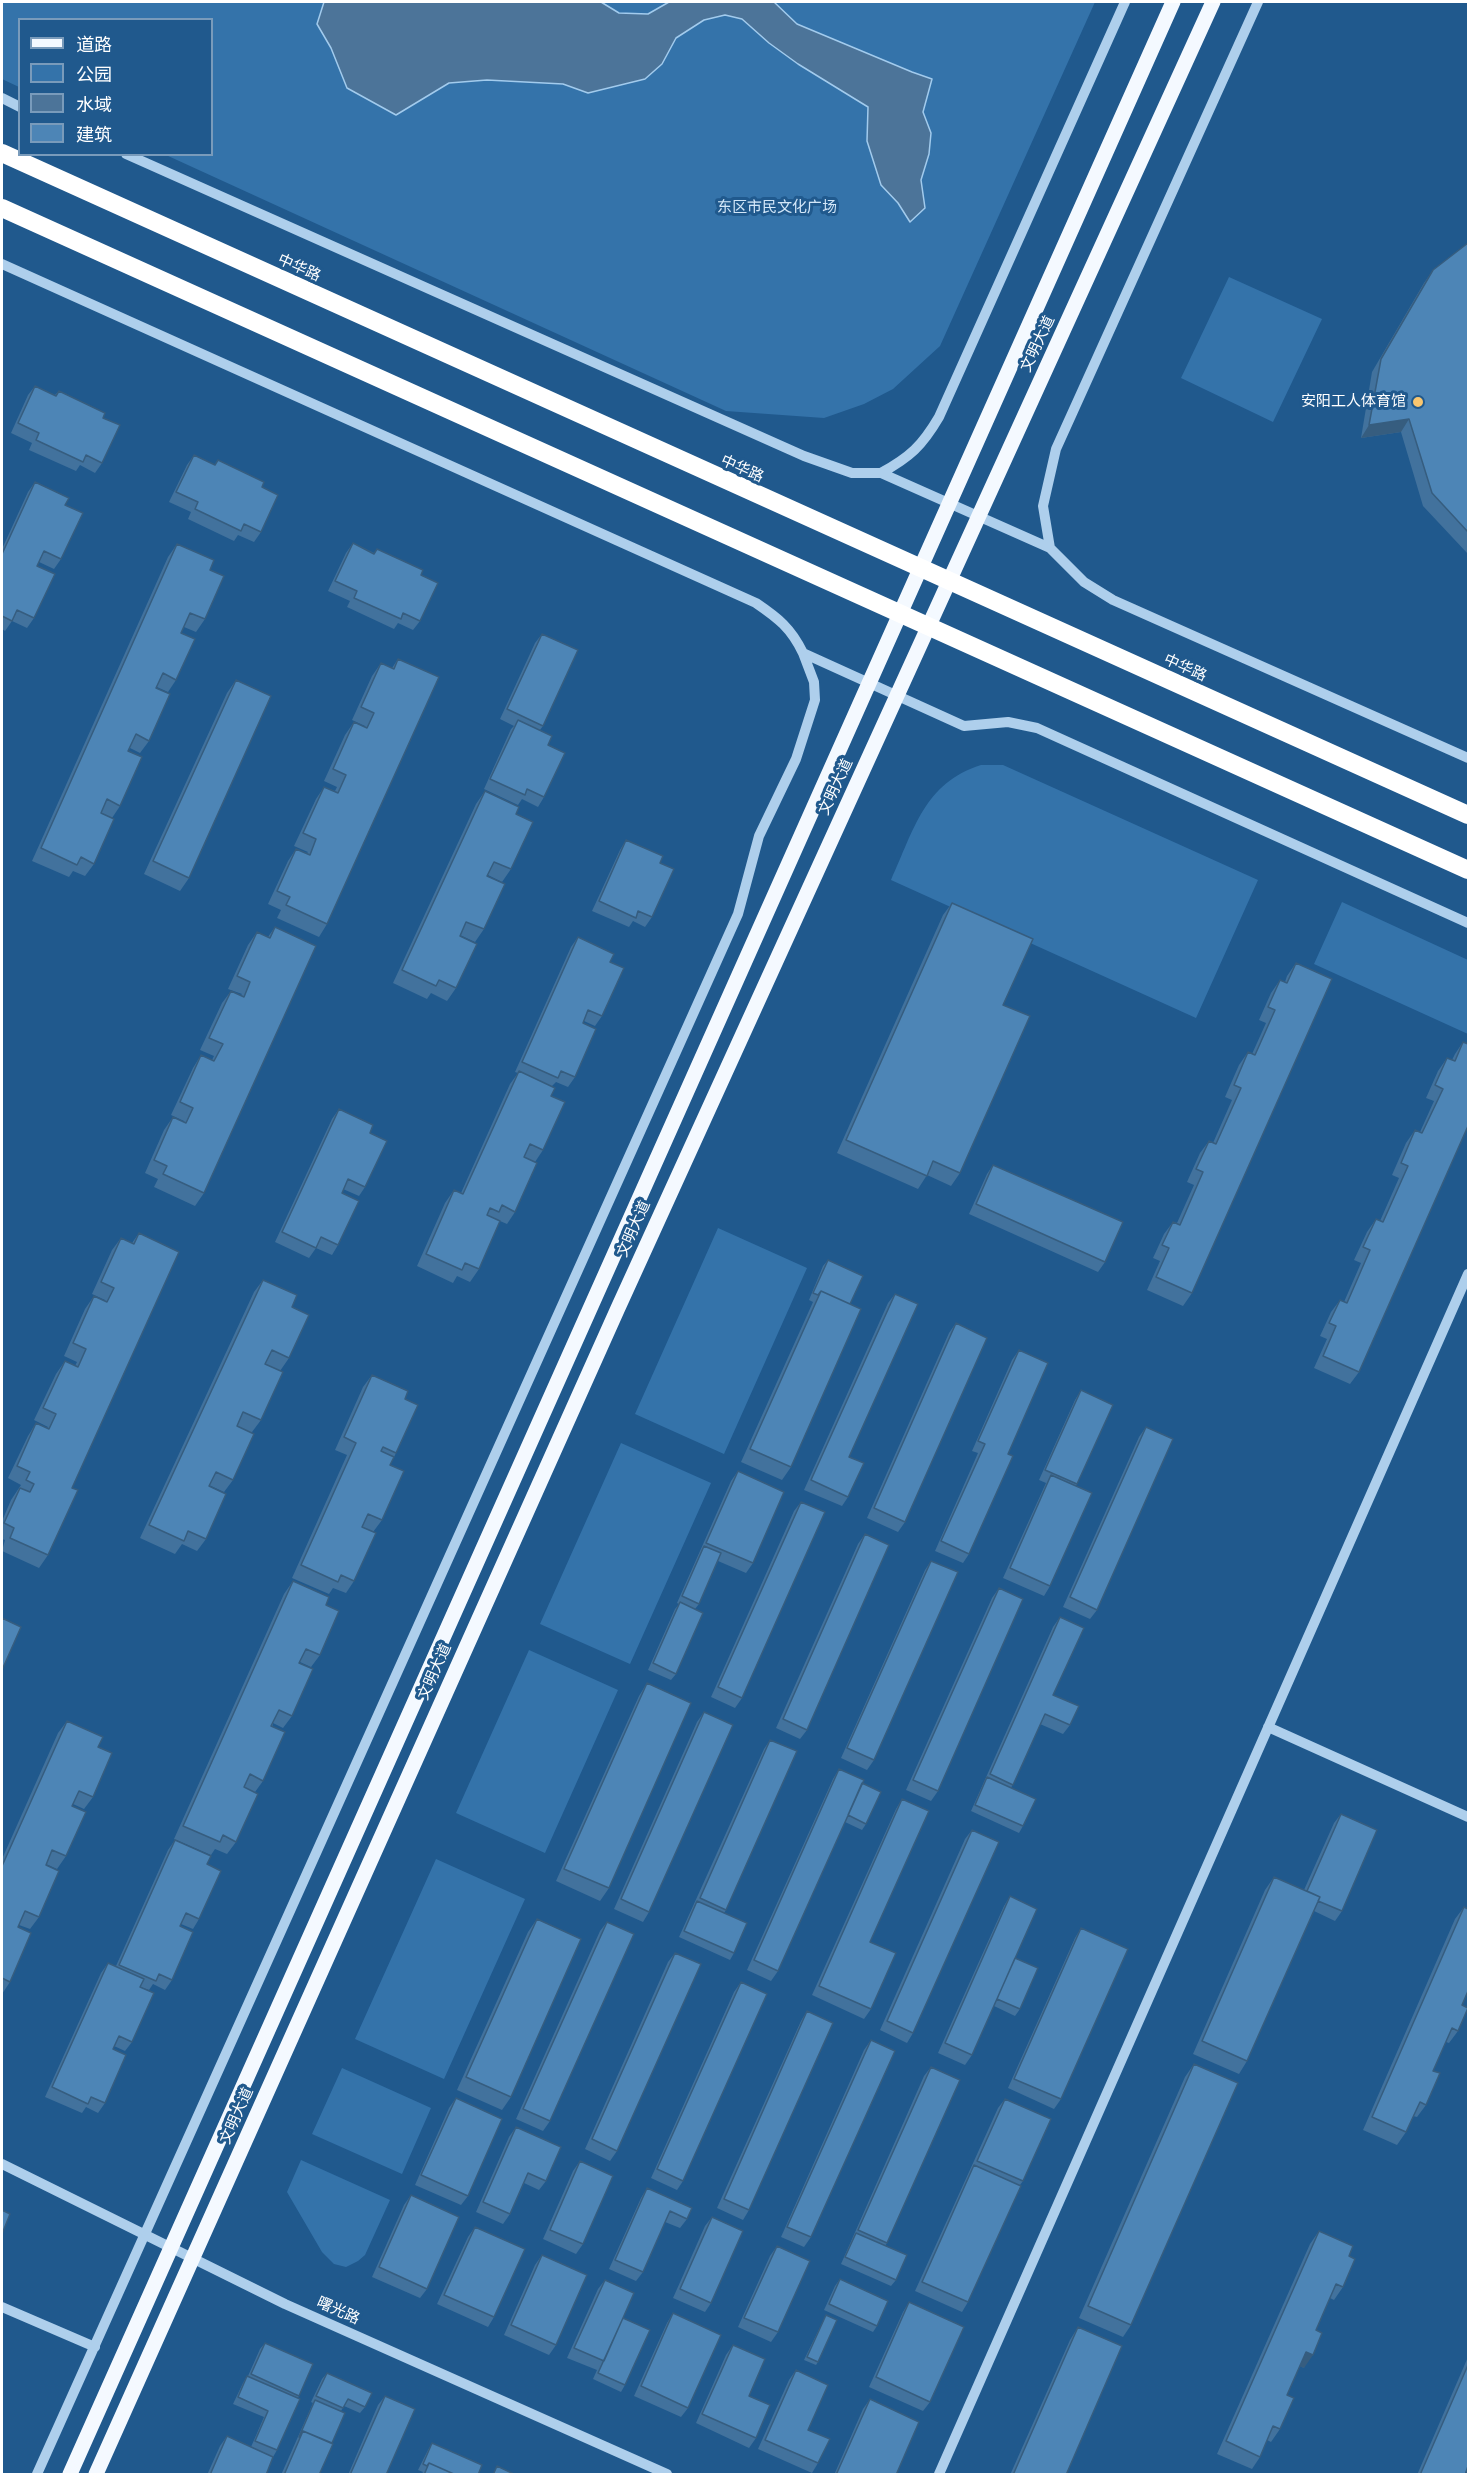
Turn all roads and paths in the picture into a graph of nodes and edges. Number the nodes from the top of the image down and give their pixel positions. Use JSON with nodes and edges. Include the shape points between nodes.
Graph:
{"nodes":[{"id":1,"x":1125,"y":2,"type":"edge"},
{"id":2,"x":1173,"y":2,"type":"edge"},
{"id":3,"x":1213,"y":2,"type":"edge"},
{"id":4,"x":1258,"y":2,"type":"edge"},
{"id":5,"x":2,"y":98,"type":"edge"},
{"id":6,"x":18,"y":106,"type":"edge"},
{"id":7,"x":2,"y":153,"type":"edge"},
{"id":8,"x":130,"y":156,"type":"edge"},
{"id":9,"x":2,"y":208,"type":"edge"},
{"id":10,"x":2,"y":264,"type":"edge"},
{"id":11,"x":881,"y":472,"type":"junction"},
{"id":12,"x":949,"y":503,"type":"junction"},
{"id":13,"x":979,"y":516,"type":"junction"},
{"id":14,"x":1050,"y":548,"type":"junction"},
{"id":15,"x":920,"y":569,"type":"junction"},
{"id":16,"x":949,"y":582,"type":"junction"},
{"id":17,"x":900,"y":614,"type":"junction"},
{"id":18,"x":928,"y":627,"type":"junction"},
{"id":19,"x":803,"y":653,"type":"junction"},
{"id":20,"x":869,"y":683,"type":"junction"},
{"id":21,"x":897,"y":696,"type":"junction"},
{"id":22,"x":1468,"y":758,"type":"edge"},
{"id":23,"x":1468,"y":815,"type":"edge"},
{"id":24,"x":1468,"y":870,"type":"edge"},
{"id":25,"x":1468,"y":923,"type":"edge"},
{"id":26,"x":1468,"y":1274,"type":"edge"},
{"id":27,"x":1269,"y":1727,"type":"junction"},
{"id":28,"x":1468,"y":1817,"type":"edge"},
{"id":29,"x":2,"y":2164,"type":"edge"},
{"id":30,"x":145,"y":2235,"type":"junction"},
{"id":31,"x":172,"y":2247,"type":"junction"},
{"id":32,"x":193,"y":2258,"type":"junction"},
{"id":33,"x":2,"y":2307,"type":"edge"},
{"id":34,"x":95,"y":2347,"type":"junction"},
{"id":35,"x":37,"y":2475,"type":"edge"},
{"id":36,"x":70,"y":2475,"type":"edge"},
{"id":37,"x":96,"y":2475,"type":"edge"},
{"id":38,"x":667,"y":2475,"type":"edge"},
{"id":39,"x":939,"y":2475,"type":"edge"}],
"edges":[{"from":1,"to":11,"type":"street","via":[[939,417],[929,435],[907,458]]},
{"from":2,"to":12,"type":"main road","name":"文明大道"},
{"from":3,"to":13,"type":"main road","name":"文明大道"},
{"from":4,"to":14,"type":"street","via":[[1056,449],[1043,506]]},
{"from":5,"to":6,"type":"street"},
{"from":7,"to":15,"type":"highway","name":"中华路"},
{"from":8,"to":11,"type":"street","via":[[804,456],[852,473]]},
{"from":9,"to":17,"type":"highway"},
{"from":10,"to":19,"type":"street","via":[[756,603],[780,619]]},
{"from":11,"to":12,"type":"street"},
{"from":12,"to":13,"type":"street"},
{"from":12,"to":15,"type":"main road","name":"文明大道"},
{"from":13,"to":14,"type":"street"},
{"from":13,"to":16,"type":"main road","name":"文明大道"},
{"from":14,"to":22,"type":"street","via":[[1084,582],[1113,600]]},
{"from":15,"to":16,"type":"highway","name":"中华路"},
{"from":15,"to":17,"type":"main road","name":"文明大道"},
{"from":16,"to":18,"type":"main road","name":"文明大道"},
{"from":16,"to":23,"type":"highway","name":"中华路"},
{"from":17,"to":18,"type":"highway"},
{"from":17,"to":20,"type":"main road","name":"文明大道"},
{"from":18,"to":21,"type":"main road","name":"文明大道"},
{"from":18,"to":24,"type":"highway"},
{"from":19,"to":20,"type":"street"},
{"from":19,"to":30,"type":"street","via":[[814,682],[815,700],[796,759],[759,836],[738,914]]},
{"from":20,"to":21,"type":"street"},
{"from":20,"to":31,"type":"main road","name":"文明大道"},
{"from":21,"to":25,"type":"street","via":[[964,726],[1008,722],[1037,728]]},
{"from":21,"to":32,"type":"main road","name":"文明大道"},
{"from":26,"to":27,"type":"street"},
{"from":27,"to":28,"type":"street"},
{"from":27,"to":39,"type":"street"},
{"from":29,"to":30,"type":"street","name":"曙光路"},
{"from":30,"to":31,"type":"street","name":"曙光路"},
{"from":30,"to":34,"type":"street"},
{"from":31,"to":32,"type":"street","name":"曙光路"},
{"from":31,"to":36,"type":"main road","name":"文明大道"},
{"from":32,"to":37,"type":"main road","name":"文明大道"},
{"from":32,"to":38,"type":"street","name":"曙光路"},
{"from":33,"to":34,"type":"street"},
{"from":34,"to":35,"type":"street"}]}
